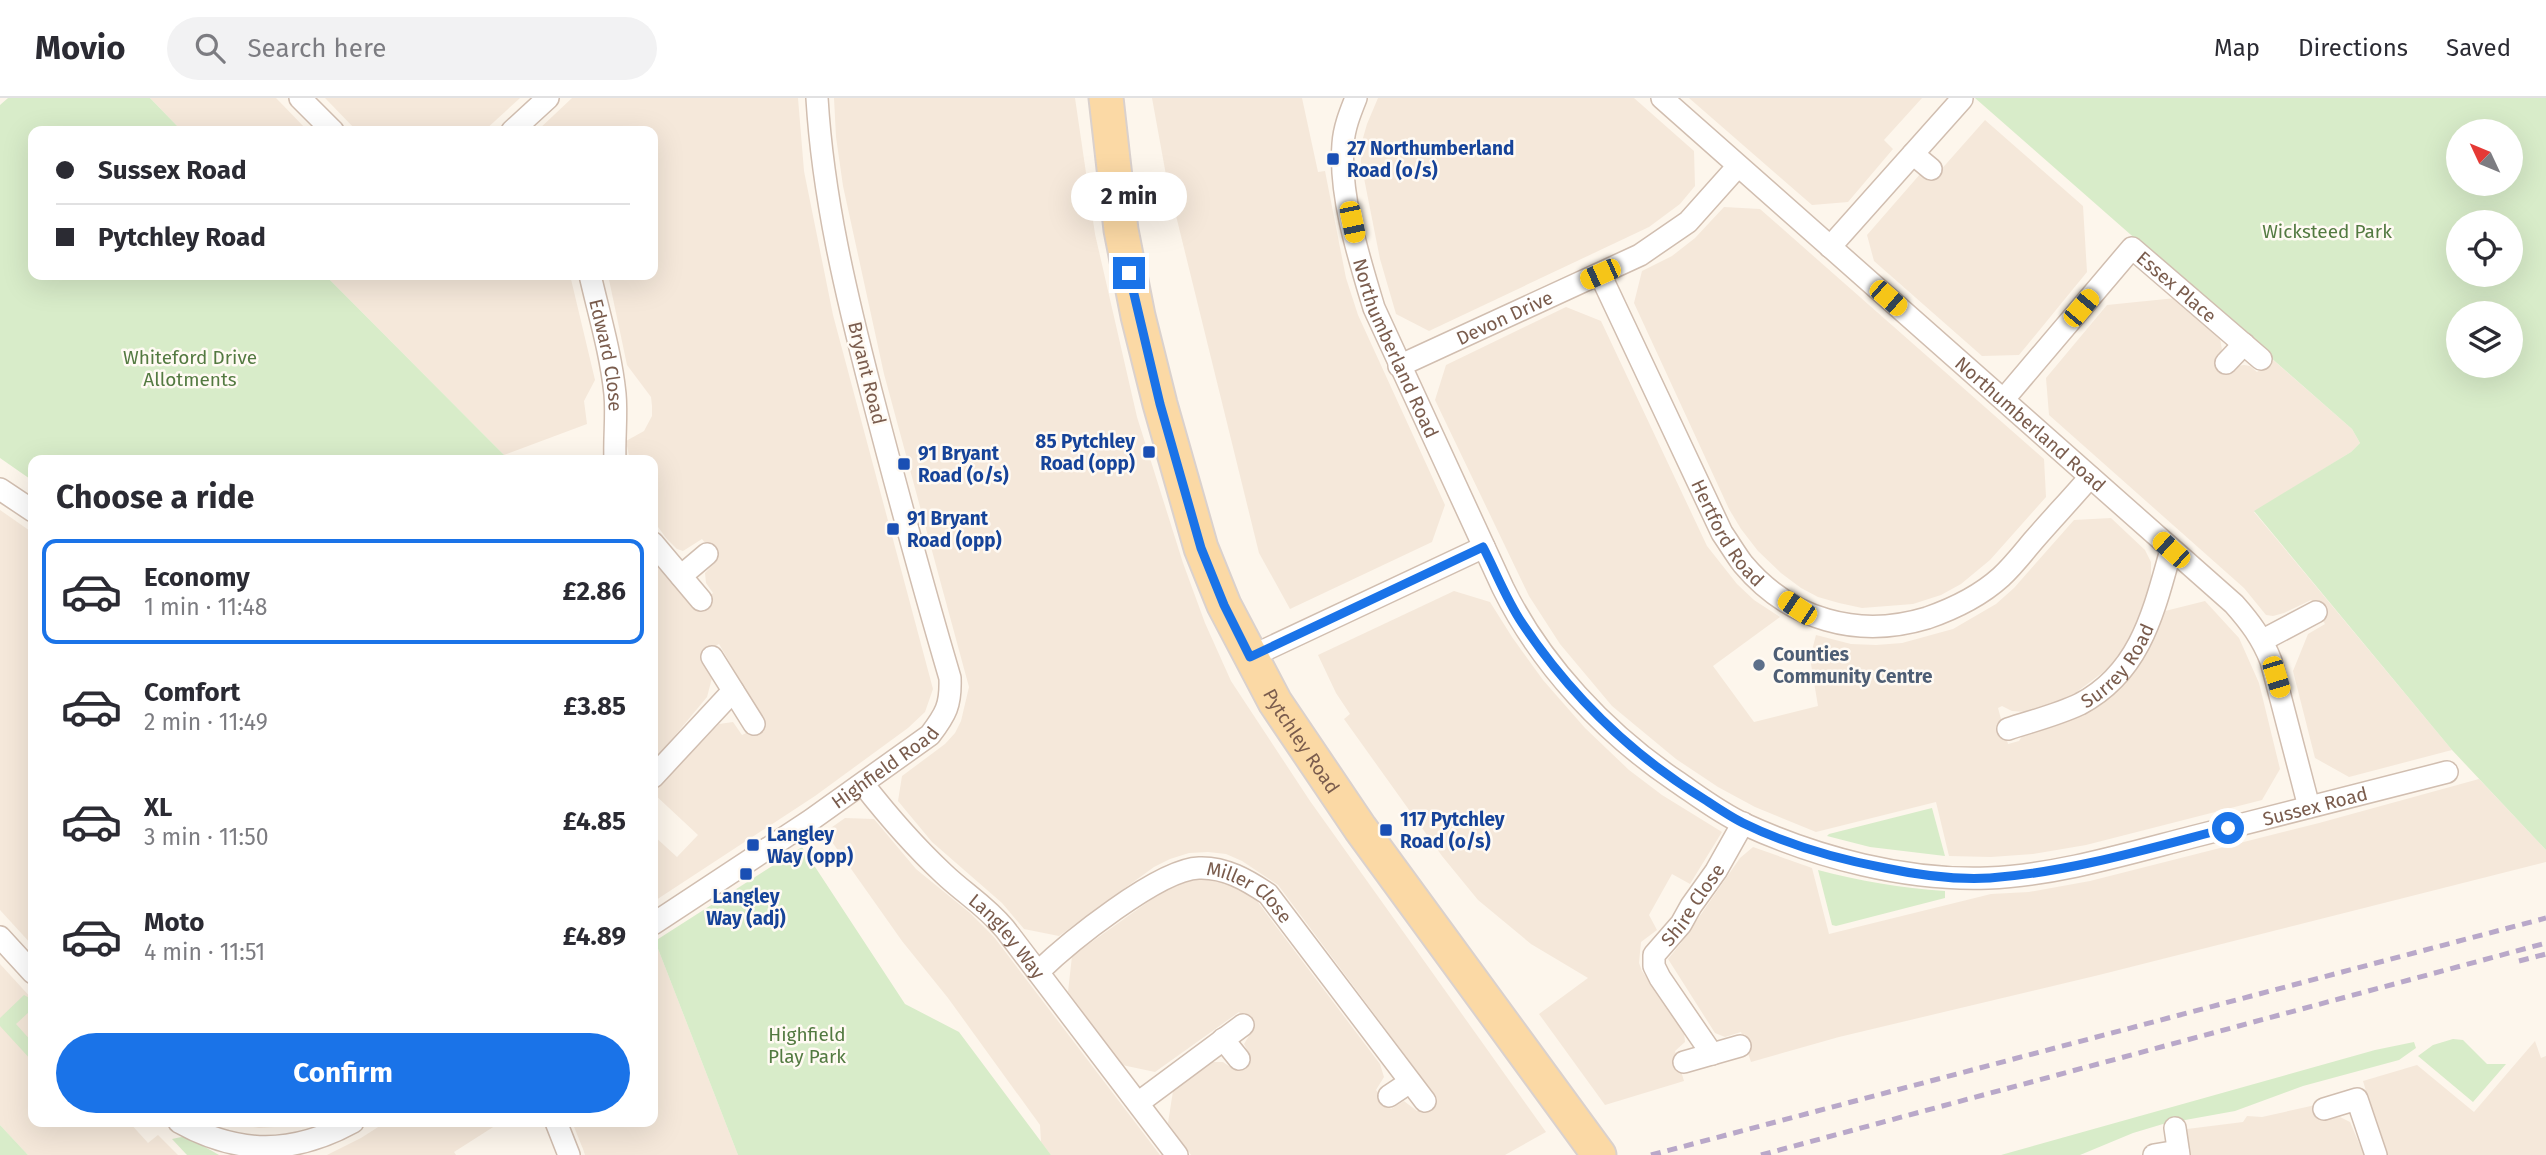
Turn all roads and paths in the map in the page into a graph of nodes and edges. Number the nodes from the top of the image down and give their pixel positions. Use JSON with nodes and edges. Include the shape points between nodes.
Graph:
{"nodes":[{"id":1,"x":300,"y":98,"type":"edge"},
{"id":2,"x":548,"y":98,"type":"edge"},
{"id":3,"x":817,"y":98,"type":"edge"},
{"id":4,"x":1106,"y":98,"type":"edge"},
{"id":5,"x":1356,"y":98,"type":"edge"},
{"id":6,"x":1662,"y":98,"type":"edge"},
{"id":7,"x":1962,"y":99,"type":"edge"},
{"id":8,"x":328,"y":126,"type":"edge"},
{"id":9,"x":517,"y":126,"type":"edge"},
{"id":10,"x":1913,"y":154,"type":"junction"},
{"id":11,"x":1738,"y":166,"type":"junction"},
{"id":12,"x":1931,"y":169,"type":"dead end"},
{"id":13,"x":1830,"y":247,"type":"junction"},
{"id":14,"x":1600,"y":274,"type":"junction"},
{"id":15,"x":591,"y":280,"type":"edge"},
{"id":16,"x":2244,"y":344,"type":"junction"},
{"id":17,"x":2261,"y":359,"type":"dead end"},
{"id":18,"x":2226,"y":363,"type":"dead end"},
{"id":19,"x":1399,"y":366,"type":"junction"},
{"id":20,"x":2004,"y":399,"type":"junction"},
{"id":21,"x":615,"y":455,"type":"edge"},
{"id":22,"x":2090,"y":477,"type":"junction"},
{"id":23,"x":0,"y":489,"type":"edge"},
{"id":24,"x":28,"y":508,"type":"edge"},
{"id":25,"x":1483,"y":547,"type":"junction"},
{"id":26,"x":658,"y":549,"type":"edge"},
{"id":27,"x":2171,"y":550,"type":"junction"},
{"id":28,"x":707,"y":554,"type":"dead end"},
{"id":29,"x":681,"y":576,"type":"junction"},
{"id":30,"x":701,"y":600,"type":"dead end"},
{"id":31,"x":2316,"y":612,"type":"dead end"},
{"id":32,"x":2263,"y":640,"type":"junction"},
{"id":33,"x":940,"y":643,"type":"joint"},
{"id":34,"x":712,"y":657,"type":"dead end"},
{"id":35,"x":1250,"y":657,"type":"junction"},
{"id":36,"x":733,"y":691,"type":"junction"},
{"id":37,"x":754,"y":724,"type":"dead end"},
{"id":38,"x":2008,"y":729,"type":"dead end"},
{"id":39,"x":658,"y":772,"type":"edge"},
{"id":40,"x":2446,"y":772,"type":"dead end"},
{"id":41,"x":863,"y":784,"type":"junction"},
{"id":42,"x":2309,"y":807,"type":"junction"},
{"id":43,"x":1743,"y":823,"type":"junction"},
{"id":44,"x":658,"y":921,"type":"edge"},
{"id":45,"x":0,"y":937,"type":"edge"},
{"id":46,"x":28,"y":968,"type":"edge"},
{"id":47,"x":1038,"y":972,"type":"junction"},
{"id":48,"x":1243,"y":1025,"type":"dead end"},
{"id":49,"x":1223,"y":1039,"type":"junction"},
{"id":50,"x":1740,"y":1046,"type":"dead end"},
{"id":51,"x":1712,"y":1054,"type":"junction"},
{"id":52,"x":1239,"y":1059,"type":"dead end"},
{"id":53,"x":1684,"y":1062,"type":"dead end"},
{"id":54,"x":1410,"y":1082,"type":"junction"},
{"id":55,"x":1389,"y":1096,"type":"dead end"},
{"id":56,"x":1425,"y":1101,"type":"dead end"},
{"id":57,"x":1138,"y":1103,"type":"junction"},
{"id":58,"x":2324,"y":1109,"type":"dead end"},
{"id":59,"x":188,"y":1127,"type":"edge"},
{"id":60,"x":342,"y":1127,"type":"edge"},
{"id":61,"x":558,"y":1127,"type":"edge"},
{"id":62,"x":2175,"y":1128,"type":"dead end"},
{"id":63,"x":245,"y":1151,"type":"edge"},
{"id":64,"x":2178,"y":1153,"type":"edge"},
{"id":65,"x":569,"y":1155,"type":"edge"},
{"id":66,"x":1177,"y":1155,"type":"edge"},
{"id":67,"x":1600,"y":1155,"type":"edge"},
{"id":68,"x":2154,"y":1155,"type":"edge"},
{"id":69,"x":2376,"y":1155,"type":"edge"}],
"edges":[{"from":1,"to":8,"type":"street"},
{"from":2,"to":9,"type":"street"},
{"from":3,"to":33,"type":"street","name":"Bryant Road","via":[[824,179],[844,278]]},
{"from":4,"to":35,"type":"main road","name":"Pytchley Road","via":[[1121,230],[1160,404],[1201,548]]},
{"from":5,"to":19,"type":"street","name":"Northumberland Road","via":[[1343,143],[1346,192],[1374,308]]},
{"from":6,"to":11,"type":"street","name":"Northumberland Road"},
{"from":7,"to":10,"type":"street"},
{"from":10,"to":12,"type":"street"},
{"from":10,"to":13,"type":"street"},
{"from":11,"to":13,"type":"street","name":"Northumberland Road"},
{"from":11,"to":14,"type":"street","name":"Devon Drive","via":[[1688,222],[1650,249]]},
{"from":13,"to":20,"type":"street","name":"Northumberland Road"},
{"from":14,"to":19,"type":"street","name":"Devon Drive"},
{"from":14,"to":22,"type":"street","name":"Hertford Road","via":[[1722,533],[1744,565],[1797,608],[1856,627],[1884,627],[1948,611],[2002,577]]},
{"from":15,"to":21,"type":"street","name":"Edward Close","via":[[614,382]]},
{"from":16,"to":17,"type":"street","name":"Essex Place"},
{"from":16,"to":18,"type":"street"},
{"from":16,"to":20,"type":"street","name":"Essex Place","via":[[2132,248]]},
{"from":19,"to":25,"type":"street","name":"Northumberland Road"},
{"from":20,"to":22,"type":"street","name":"Northumberland Road"},
{"from":22,"to":27,"type":"street","name":"Northumberland Road"},
{"from":23,"to":24,"type":"street"},
{"from":25,"to":35,"type":"street"},
{"from":25,"to":43,"type":"street","name":"Sussex Road","via":[[1521,621],[1582,699],[1651,764]]},
{"from":26,"to":29,"type":"street"},
{"from":27,"to":32,"type":"street","name":"Northumberland Road","via":[[2234,604]]},
{"from":27,"to":38,"type":"street","name":"Surrey Road","via":[[2155,611],[2125,666],[2081,703]]},
{"from":28,"to":29,"type":"street"},
{"from":29,"to":30,"type":"street"},
{"from":31,"to":32,"type":"street"},
{"from":32,"to":42,"type":"street","name":"Northumberland Road","via":[[2281,692]]},
{"from":33,"to":41,"type":"street","name":"Highfield Road","via":[[950,678],[944,717],[930,735]]},
{"from":34,"to":36,"type":"street"},
{"from":35,"to":67,"type":"main road","name":"Pytchley Road","via":[[1360,828]]},
{"from":36,"to":37,"type":"street"},
{"from":36,"to":39,"type":"street"},
{"from":40,"to":42,"type":"street","name":"Sussex Road"},
{"from":41,"to":44,"type":"street","name":"Highfield Road"},
{"from":41,"to":47,"type":"street","name":"Langley Way","via":[[923,855],[989,910]]},
{"from":42,"to":43,"type":"street","name":"Sussex Road","via":[[2093,863],[1988,878],[1905,872],[1850,862]]},
{"from":43,"to":51,"type":"street","name":"Shire Close","via":[[1681,924],[1654,955],[1660,978]]},
{"from":45,"to":46,"type":"street"},
{"from":47,"to":54,"type":"street","name":"Miller Close","via":[[1159,879],[1199,867],[1224,870],[1268,894]]},
{"from":47,"to":57,"type":"street","name":"Langley Way"},
{"from":48,"to":49,"type":"street"},
{"from":49,"to":52,"type":"street"},
{"from":49,"to":57,"type":"street"},
{"from":50,"to":51,"type":"street"},
{"from":51,"to":53,"type":"street"},
{"from":54,"to":55,"type":"street"},
{"from":54,"to":56,"type":"street","name":"Miller Close"},
{"from":57,"to":66,"type":"street","name":"Langley Way"},
{"from":58,"to":69,"type":"street","via":[[2354,1090]]},
{"from":59,"to":63,"type":"street"},
{"from":60,"to":63,"type":"street","via":[[309,1142]]},
{"from":61,"to":65,"type":"street"},
{"from":62,"to":64,"type":"street"},
{"from":64,"to":68,"type":"street"}]}
